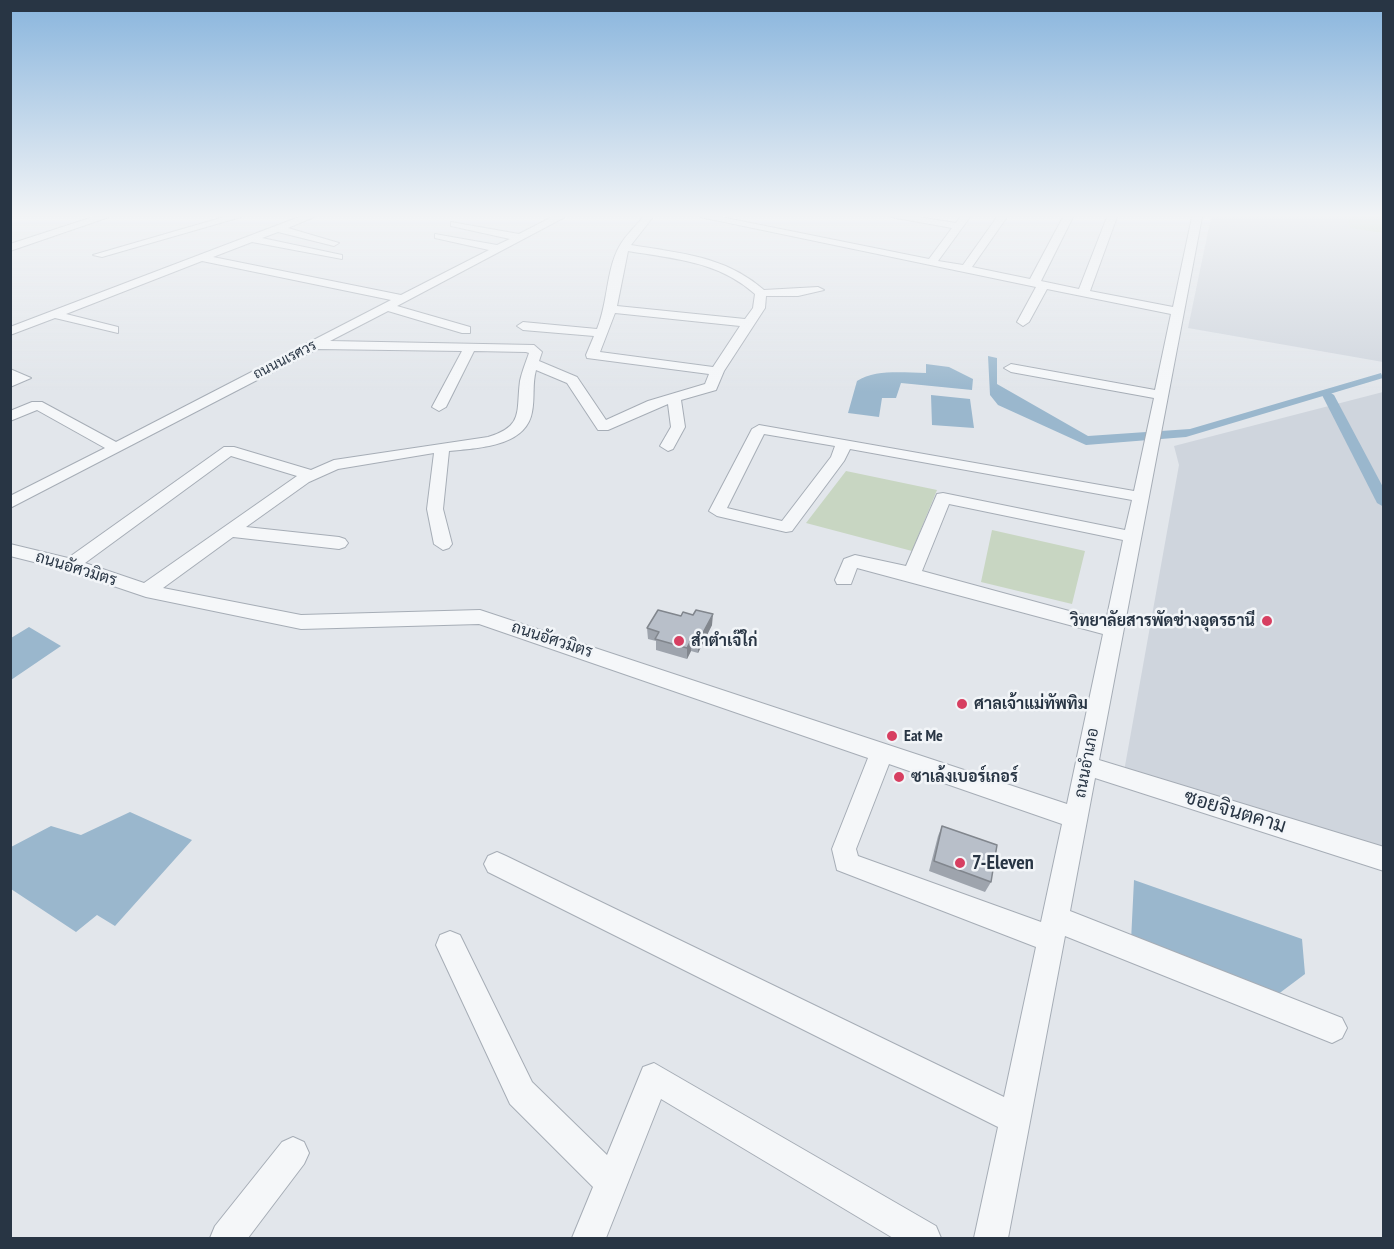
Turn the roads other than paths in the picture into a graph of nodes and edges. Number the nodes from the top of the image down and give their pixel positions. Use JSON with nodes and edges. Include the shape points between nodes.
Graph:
{"nodes":[{"id":1,"x":156,"y":275,"type":"edge"},
{"id":2,"x":286,"y":275,"type":"edge"},
{"id":3,"x":448,"y":275,"type":"edge"},
{"id":4,"x":617,"y":275,"type":"edge"},
{"id":5,"x":741,"y":275,"type":"edge"},
{"id":6,"x":993,"y":275,"type":"edge"},
{"id":7,"x":1043,"y":275,"type":"edge"},
{"id":8,"x":1090,"y":275,"type":"edge"},
{"id":9,"x":1185,"y":275,"type":"edge"},
{"id":10,"x":1039,"y":284,"type":"junction"},
{"id":11,"x":818,"y":290,"type":"dead end"},
{"id":12,"x":761,"y":292,"type":"junction"},
{"id":13,"x":1083,"y":293,"type":"junction"},
{"id":14,"x":402,"y":299,"type":"junction"},
{"id":15,"x":387,"y":307,"type":"junction"},
{"id":16,"x":612,"y":309,"type":"junction"},
{"id":17,"x":1178,"y":312,"type":"junction"},
{"id":18,"x":54,"y":314,"type":"junction"},
{"id":19,"x":1023,"y":322,"type":"dead end"},
{"id":20,"x":748,"y":323,"type":"junction"},
{"id":21,"x":523,"y":326,"type":"dead end"},
{"id":22,"x":114,"y":330,"type":"dead end"},
{"id":23,"x":466,"y":330,"type":"dead end"},
{"id":24,"x":10,"y":331,"type":"edge"},
{"id":25,"x":601,"y":333,"type":"junction"},
{"id":26,"x":315,"y":345,"type":"junction"},
{"id":27,"x":470,"y":347,"type":"junction"},
{"id":28,"x":532,"y":363,"type":"junction"},
{"id":29,"x":582,"y":367,"type":"junction"},
{"id":30,"x":1011,"y":368,"type":"dead end"},
{"id":31,"x":717,"y":371,"type":"junction"},
{"id":32,"x":10,"y":373,"type":"edge"},
{"id":33,"x":10,"y":383,"type":"edge"},
{"id":34,"x":1162,"y":394,"type":"junction"},
{"id":35,"x":674,"y":398,"type":"junction"},
{"id":36,"x":439,"y":407,"type":"dead end"},
{"id":37,"x":10,"y":417,"type":"edge"},
{"id":38,"x":844,"y":443,"type":"junction"},
{"id":39,"x":668,"y":446,"type":"dead end"},
{"id":40,"x":442,"y":447,"type":"junction"},
{"id":41,"x":117,"y":448,"type":"junction"},
{"id":42,"x":312,"y":475,"type":"junction"},
{"id":43,"x":1141,"y":497,"type":"junction"},
{"id":44,"x":10,"y":503,"type":"edge"},
{"id":45,"x":228,"y":531,"type":"junction"},
{"id":46,"x":1133,"y":537,"type":"junction"},
{"id":47,"x":339,"y":543,"type":"dead end"},
{"id":48,"x":443,"y":544,"type":"dead end"},
{"id":49,"x":10,"y":550,"type":"edge"},
{"id":50,"x":71,"y":565,"type":"junction"},
{"id":51,"x":912,"y":574,"type":"junction"},
{"id":52,"x":844,"y":580,"type":"dead end"},
{"id":53,"x":146,"y":591,"type":"junction"},
{"id":54,"x":1114,"y":630,"type":"junction"},
{"id":55,"x":882,"y":752,"type":"junction"},
{"id":56,"x":1087,"y":766,"type":"junction"},
{"id":57,"x":1076,"y":818,"type":"junction"},
{"id":58,"x":1383,"y":859,"type":"edge"},
{"id":59,"x":497,"y":864,"type":"dead end"},
{"id":60,"x":1054,"y":929,"type":"junction"},
{"id":61,"x":450,"y":945,"type":"dead end"},
{"id":62,"x":1332,"y":1028,"type":"dead end"},
{"id":63,"x":1015,"y":1119,"type":"junction"},
{"id":64,"x":293,"y":1153,"type":"dead end"},
{"id":65,"x":612,"y":1183,"type":"junction"},
{"id":66,"x":227,"y":1239,"type":"edge"},
{"id":67,"x":589,"y":1239,"type":"edge"},
{"id":68,"x":924,"y":1239,"type":"edge"},
{"id":69,"x":991,"y":1239,"type":"edge"}],
"edges":[{"from":1,"to":18,"type":"street"},
{"from":2,"to":14,"type":"street"},
{"from":3,"to":14,"type":"street","name":"ถนนนเรศวร"},
{"from":4,"to":16,"type":"street"},
{"from":5,"to":12,"type":"street"},
{"from":6,"to":10,"type":"street"},
{"from":7,"to":10,"type":"street"},
{"from":8,"to":13,"type":"street"},
{"from":9,"to":17,"type":"street","name":"ถนนอำเภอ"},
{"from":10,"to":13,"type":"street"},
{"from":10,"to":19,"type":"street"},
{"from":11,"to":12,"type":"street"},
{"from":12,"to":20,"type":"street","via":[[759,308]]},
{"from":13,"to":17,"type":"street"},
{"from":14,"to":15,"type":"street","name":"ถนนนเรศวร"},
{"from":15,"to":23,"type":"street"},
{"from":15,"to":26,"type":"street","name":"ถนนนเรศวร"},
{"from":16,"to":20,"type":"street"},
{"from":16,"to":25,"type":"street"},
{"from":17,"to":34,"type":"street","name":"ถนนอำเภอ"},
{"from":18,"to":22,"type":"street"},
{"from":18,"to":24,"type":"street"},
{"from":20,"to":31,"type":"street"},
{"from":21,"to":25,"type":"street"},
{"from":25,"to":29,"type":"street"},
{"from":26,"to":27,"type":"street"},
{"from":26,"to":41,"type":"street","name":"ถนนนเรศวร"},
{"from":27,"to":28,"type":"street","via":[[529,348],[536,352]]},
{"from":27,"to":36,"type":"street"},
{"from":28,"to":29,"type":"street"},
{"from":28,"to":40,"type":"street","via":[[524,385],[525,417],[515,430],[495,440]]},
{"from":29,"to":31,"type":"street"},
{"from":29,"to":35,"type":"street","via":[[603,427]]},
{"from":30,"to":34,"type":"street","via":[[1033,377]]},
{"from":31,"to":35,"type":"street","via":[[711,387]]},
{"from":32,"to":33,"type":"street","via":[[24,378]]},
{"from":34,"to":43,"type":"street","name":"ถนนอำเภอ"},
{"from":35,"to":39,"type":"street","via":[[678,427]]},
{"from":37,"to":41,"type":"street","via":[[37,405]]},
{"from":38,"to":38,"type":"street","via":[[759,429],[717,511],[786,527],[839,458]]},
{"from":38,"to":43,"type":"street"},
{"from":40,"to":42,"type":"street","via":[[344,463]]},
{"from":40,"to":48,"type":"street","via":[[435,509]]},
{"from":41,"to":44,"type":"street","name":"ถนนนเรศวร"},
{"from":42,"to":45,"type":"street"},
{"from":42,"to":50,"type":"street","via":[[229,450]]},
{"from":43,"to":46,"type":"street","name":"ถนนอำเภอ"},
{"from":45,"to":47,"type":"street"},
{"from":45,"to":53,"type":"street"},
{"from":46,"to":51,"type":"street","via":[[943,498]]},
{"from":46,"to":54,"type":"street","name":"ถนนอำเภอ"},
{"from":49,"to":50,"type":"street","name":"ถนนอัศวมิตร"},
{"from":50,"to":53,"type":"street","name":"ถนนอัศวมิตร"},
{"from":51,"to":52,"type":"street","via":[[855,561],[850,563]]},
{"from":51,"to":54,"type":"street"},
{"from":53,"to":55,"type":"street","name":"ถนนอัศวมิตร","via":[[301,622],[480,617]]},
{"from":54,"to":56,"type":"street","name":"ถนนอำเภอ"},
{"from":55,"to":57,"type":"street","name":"ถนนอัศวมิตร"},
{"from":55,"to":60,"type":"street","via":[[844,849],[846,862]]},
{"from":56,"to":57,"type":"street","name":"ถนนอำเภอ"},
{"from":56,"to":58,"type":"street","name":"ซอยจินตคาม"},
{"from":57,"to":60,"type":"street","name":"ถนนอำเภอ"},
{"from":59,"to":63,"type":"street"},
{"from":60,"to":62,"type":"street"},
{"from":60,"to":63,"type":"street","name":"ถนนอำเภอ"},
{"from":61,"to":65,"type":"street","via":[[521,1093]]},
{"from":63,"to":69,"type":"street","name":"ถนนอำเภอ"},
{"from":64,"to":66,"type":"street"},
{"from":65,"to":67,"type":"street"},
{"from":65,"to":68,"type":"street","via":[[654,1078]]}]}
